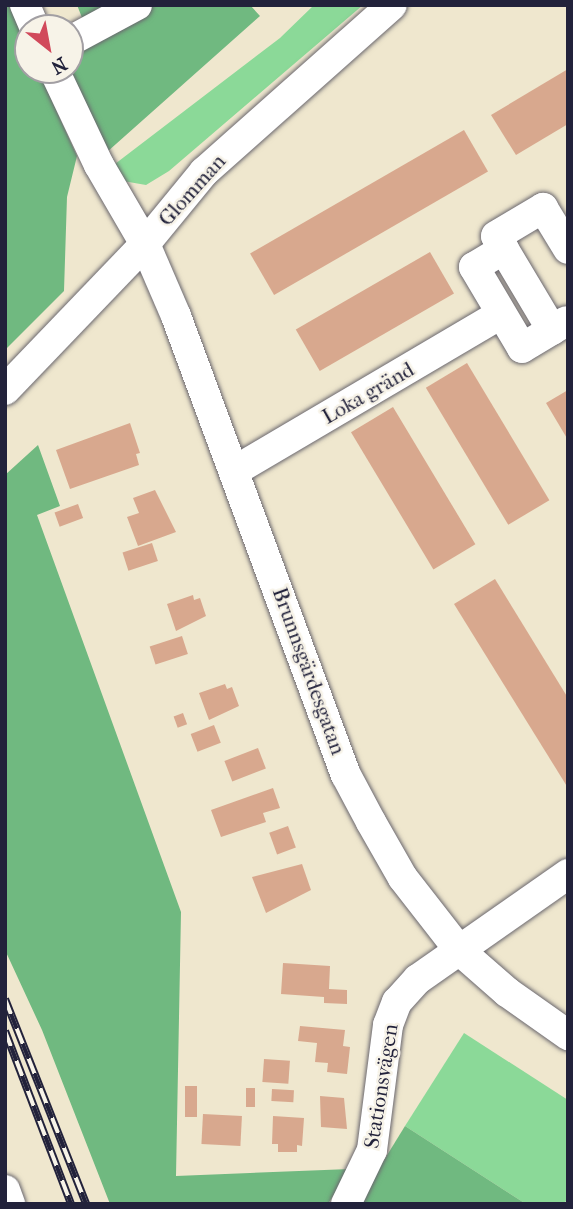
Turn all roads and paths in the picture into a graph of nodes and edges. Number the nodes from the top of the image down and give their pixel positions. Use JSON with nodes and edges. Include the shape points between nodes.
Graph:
{"nodes":[{"id":1,"x":137,"y":5,"type":"edge"},
{"id":2,"x":392,"y":5,"type":"edge"},
{"id":3,"x":84,"y":33,"type":"edge"},
{"id":4,"x":61,"y":84,"type":"edge"},
{"id":5,"x":145,"y":244,"type":"junction"},
{"id":6,"x":504,"y":249,"type":"junction"},
{"id":7,"x":568,"y":249,"type":"edge"},
{"id":8,"x":499,"y":315,"type":"junction"},
{"id":9,"x":560,"y":326,"type":"edge"},
{"id":10,"x":5,"y":390,"type":"edge"},
{"id":11,"x":236,"y":470,"type":"junction"},
{"id":12,"x":568,"y":874,"type":"edge"},
{"id":13,"x":459,"y":950,"type":"junction"},
{"id":14,"x":568,"y":1035,"type":"edge"},
{"id":15,"x":5,"y":1189,"type":"edge"},
{"id":16,"x":10,"y":1204,"type":"edge"},
{"id":17,"x":346,"y":1204,"type":"edge"}],
"edges":[{"from":1,"to":3,"type":"street"},
{"from":2,"to":5,"type":"street","name":"Glomman","via":[[204,172]]},
{"from":4,"to":5,"type":"street","name":"Brunnsgärdesgatan","via":[[99,165]]},
{"from":5,"to":10,"type":"street","name":"Glomman"},
{"from":5,"to":11,"type":"street","name":"Brunnsgärdesgatan"},
{"from":6,"to":7,"type":"street","via":[[496,236],[543,208]]},
{"from":6,"to":8,"type":"street","via":[[474,267]]},
{"from":6,"to":9,"type":"street"},
{"from":8,"to":9,"type":"street","via":[[522,348]]},
{"from":8,"to":11,"type":"street","name":"Loka gränd"},
{"from":11,"to":13,"type":"street","name":"Brunnsgärdesgatan","via":[[346,775],[403,878]]},
{"from":12,"to":13,"type":"street","name":"Stationsvägen"},
{"from":13,"to":14,"type":"street","name":"Brunnsgärdesgatan"},
{"from":13,"to":17,"type":"street","name":"Stationsvägen","via":[[418,979],[397,1002],[388,1025],[373,1150]]},
{"from":15,"to":16,"type":"street"}]}
